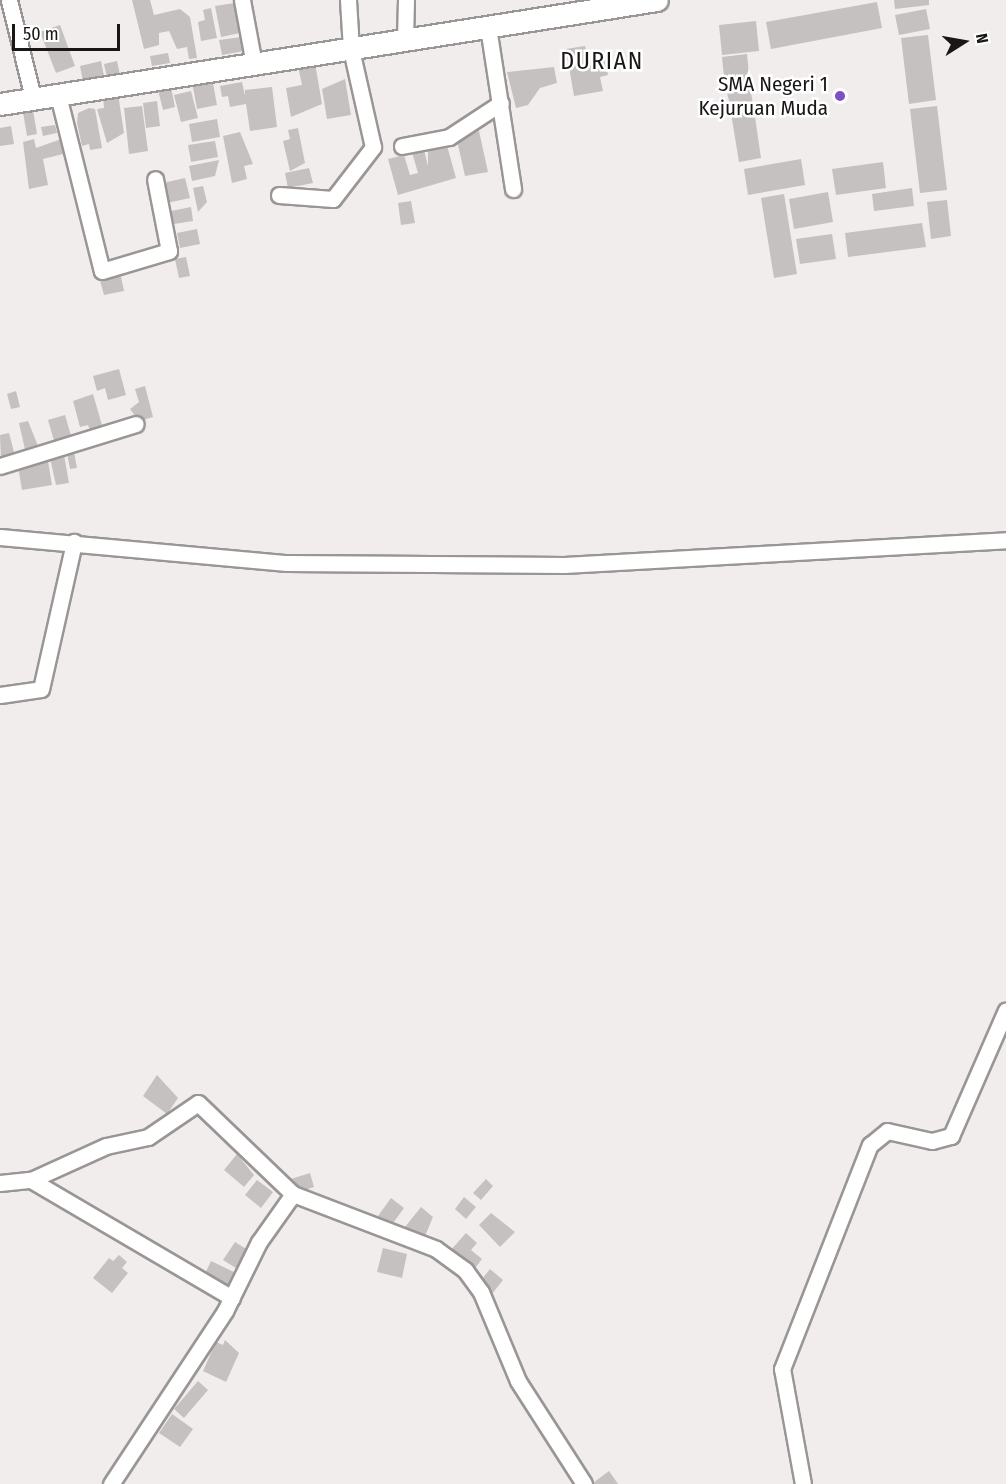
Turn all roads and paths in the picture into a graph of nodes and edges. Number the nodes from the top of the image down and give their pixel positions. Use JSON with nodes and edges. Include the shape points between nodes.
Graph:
{"nodes":[{"id":1,"x":9,"y":0,"type":"edge"},
{"id":2,"x":242,"y":0,"type":"edge"},
{"id":3,"x":348,"y":0,"type":"edge"},
{"id":4,"x":406,"y":0,"type":"edge"},
{"id":5,"x":657,"y":0,"type":"edge"},
{"id":6,"x":573,"y":7,"type":"edge"},
{"id":7,"x":488,"y":27,"type":"junction"},
{"id":8,"x":405,"y":40,"type":"junction"},
{"id":9,"x":351,"y":49,"type":"junction"},
{"id":10,"x":255,"y":64,"type":"junction"},
{"id":11,"x":58,"y":95,"type":"junction"},
{"id":12,"x":33,"y":98,"type":"junction"},
{"id":13,"x":0,"y":104,"type":"edge"},
{"id":14,"x":501,"y":104,"type":"junction"},
{"id":15,"x":402,"y":146,"type":"dead end"},
{"id":16,"x":155,"y":179,"type":"dead end"},
{"id":17,"x":513,"y":189,"type":"dead end"},
{"id":18,"x":279,"y":195,"type":"dead end"},
{"id":19,"x":136,"y":424,"type":"dead end"},
{"id":20,"x":0,"y":466,"type":"edge"},
{"id":21,"x":0,"y":537,"type":"edge"},
{"id":22,"x":1006,"y":540,"type":"edge"},
{"id":23,"x":74,"y":542,"type":"junction"},
{"id":24,"x":0,"y":695,"type":"edge"},
{"id":25,"x":1006,"y":1010,"type":"edge"},
{"id":26,"x":31,"y":1180,"type":"junction"},
{"id":27,"x":0,"y":1183,"type":"edge"},
{"id":28,"x":293,"y":1194,"type":"junction"},
{"id":29,"x":232,"y":1298,"type":"junction"},
{"id":30,"x":111,"y":1484,"type":"edge"},
{"id":31,"x":584,"y":1484,"type":"edge"},
{"id":32,"x":804,"y":1484,"type":"edge"}],
"edges":[{"from":1,"to":12,"type":"street"},
{"from":2,"to":10,"type":"street"},
{"from":3,"to":9,"type":"street"},
{"from":4,"to":8,"type":"street"},
{"from":5,"to":6,"type":"main road"},
{"from":6,"to":7,"type":"main road"},
{"from":7,"to":8,"type":"main road"},
{"from":7,"to":14,"type":"street"},
{"from":8,"to":9,"type":"main road"},
{"from":9,"to":10,"type":"main road"},
{"from":9,"to":18,"type":"street","via":[[373,147],[333,199]]},
{"from":10,"to":11,"type":"main road"},
{"from":11,"to":12,"type":"main road"},
{"from":11,"to":16,"type":"street","via":[[102,271],[169,251]]},
{"from":12,"to":13,"type":"main road"},
{"from":14,"to":15,"type":"street","via":[[449,137]]},
{"from":14,"to":17,"type":"street"},
{"from":19,"to":20,"type":"street"},
{"from":21,"to":23,"type":"street"},
{"from":22,"to":23,"type":"street","via":[[564,565],[287,563]]},
{"from":23,"to":24,"type":"street","via":[[41,689]]},
{"from":25,"to":32,"type":"street","via":[[951,1136],[932,1141],[887,1131],[870,1145],[782,1369]]},
{"from":26,"to":27,"type":"street"},
{"from":26,"to":28,"type":"street","via":[[106,1146],[147,1137],[198,1103]]},
{"from":26,"to":29,"type":"street"},
{"from":28,"to":29,"type":"street","via":[[259,1242]]},
{"from":28,"to":31,"type":"street","via":[[436,1249],[465,1270],[481,1292],[518,1381]]},
{"from":29,"to":30,"type":"street"}]}
